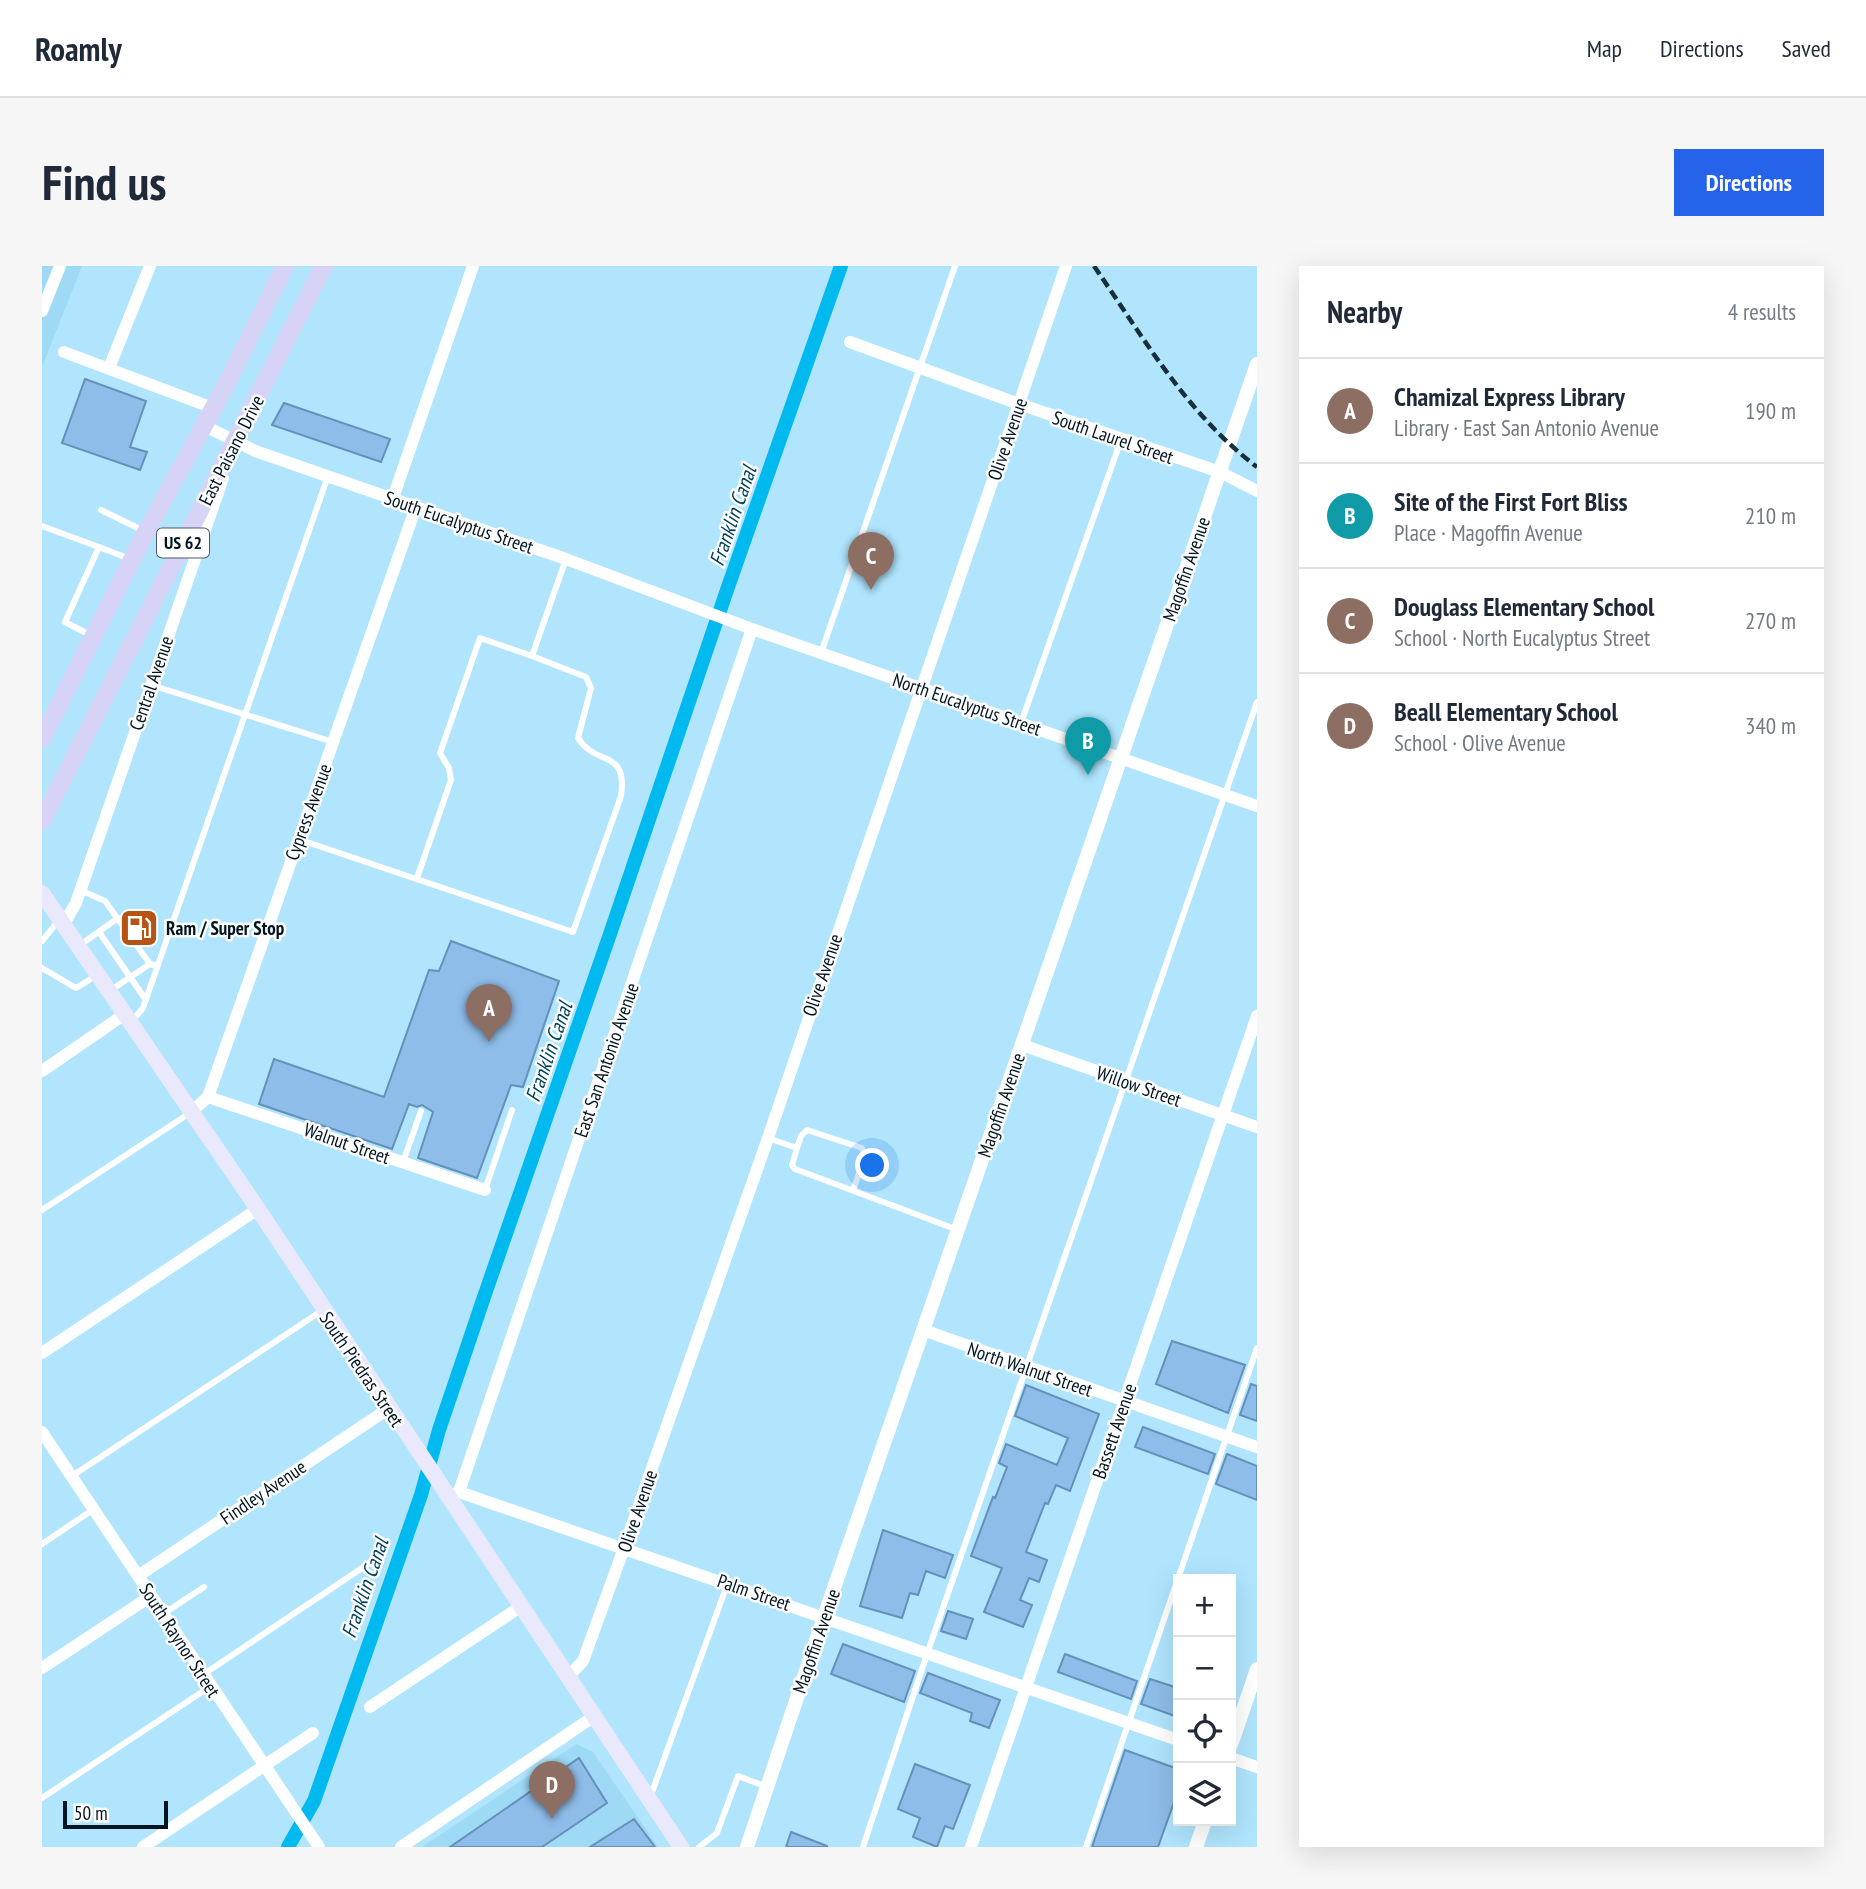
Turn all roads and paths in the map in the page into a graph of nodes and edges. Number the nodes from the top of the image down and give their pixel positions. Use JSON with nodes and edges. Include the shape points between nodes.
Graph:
{"nodes":[{"id":1,"x":60,"y":266,"type":"edge"},
{"id":2,"x":150,"y":266,"type":"edge"},
{"id":3,"x":285,"y":266,"type":"edge"},
{"id":4,"x":324,"y":266,"type":"edge"},
{"id":5,"x":473,"y":266,"type":"edge"},
{"id":6,"x":955,"y":266,"type":"edge"},
{"id":7,"x":1066,"y":266,"type":"edge"},
{"id":8,"x":42,"y":311,"type":"edge"},
{"id":9,"x":850,"y":342,"type":"dead end"},
{"id":10,"x":64,"y":352,"type":"dead end"},
{"id":11,"x":1257,"y":364,"type":"edge"},
{"id":12,"x":109,"y":368,"type":"junction"},
{"id":13,"x":922,"y":368,"type":"junction"},
{"id":14,"x":1019,"y":404,"type":"junction"},
{"id":15,"x":213,"y":408,"type":"junction"},
{"id":16,"x":203,"y":425,"type":"junction"},
{"id":17,"x":1121,"y":440,"type":"junction"},
{"id":18,"x":234,"y":441,"type":"junction"},
{"id":19,"x":1220,"y":472,"type":"junction"},
{"id":20,"x":328,"y":476,"type":"junction"},
{"id":21,"x":1257,"y":491,"type":"edge"},
{"id":22,"x":393,"y":498,"type":"junction"},
{"id":23,"x":416,"y":507,"type":"junction"},
{"id":24,"x":101,"y":510,"type":"dead end"},
{"id":25,"x":42,"y":526,"type":"edge"},
{"id":26,"x":146,"y":532,"type":"junction"},
{"id":27,"x":99,"y":547,"type":"junction"},
{"id":28,"x":566,"y":559,"type":"junction"},
{"id":29,"x":132,"y":560,"type":"junction"},
{"id":30,"x":717,"y":616,"type":"joint"},
{"id":31,"x":752,"y":629,"type":"junction"},
{"id":32,"x":93,"y":637,"type":"junction"},
{"id":33,"x":821,"y":653,"type":"junction"},
{"id":34,"x":532,"y":656,"type":"junction"},
{"id":35,"x":150,"y":685,"type":"junction"},
{"id":36,"x":921,"y":688,"type":"junction"},
{"id":37,"x":1257,"y":702,"type":"edge"},
{"id":38,"x":245,"y":715,"type":"junction"},
{"id":39,"x":1021,"y":723,"type":"junction"},
{"id":40,"x":42,"y":739,"type":"edge"},
{"id":41,"x":333,"y":742,"type":"junction"},
{"id":42,"x":1121,"y":758,"type":"junction"},
{"id":43,"x":1225,"y":794,"type":"junction"},
{"id":44,"x":1257,"y":806,"type":"edge"},
{"id":45,"x":42,"y":821,"type":"edge"},
{"id":46,"x":298,"y":839,"type":"junction"},
{"id":47,"x":417,"y":878,"type":"junction"},
{"id":48,"x":80,"y":890,"type":"junction"},
{"id":49,"x":42,"y":893,"type":"edge"},
{"id":50,"x":118,"y":918,"type":"junction"},
{"id":51,"x":62,"y":921,"type":"junction"},
{"id":52,"x":99,"y":932,"type":"junction"},
{"id":53,"x":42,"y":941,"type":"edge"},
{"id":54,"x":79,"y":945,"type":"junction"},
{"id":55,"x":154,"y":965,"type":"junction"},
{"id":56,"x":42,"y":968,"type":"edge"},
{"id":57,"x":99,"y":974,"type":"junction"},
{"id":58,"x":131,"y":977,"type":"junction"},
{"id":59,"x":110,"y":991,"type":"junction"},
{"id":60,"x":146,"y":1000,"type":"junction"},
{"id":61,"x":1257,"y":1016,"type":"edge"},
{"id":62,"x":128,"y":1018,"type":"junction"},
{"id":63,"x":1022,"y":1045,"type":"junction"},
{"id":64,"x":42,"y":1071,"type":"edge"},
{"id":65,"x":1125,"y":1081,"type":"junction"},
{"id":66,"x":208,"y":1097,"type":"junction"},
{"id":67,"x":512,"y":1110,"type":"dead end"},
{"id":68,"x":421,"y":1111,"type":"dead end"},
{"id":69,"x":191,"y":1112,"type":"junction"},
{"id":70,"x":1223,"y":1115,"type":"junction"},
{"id":71,"x":1257,"y":1127,"type":"edge"},
{"id":72,"x":768,"y":1138,"type":"junction"},
{"id":73,"x":797,"y":1148,"type":"junction"},
{"id":74,"x":402,"y":1162,"type":"junction"},
{"id":75,"x":485,"y":1190,"type":"joint"},
{"id":76,"x":853,"y":1191,"type":"junction"},
{"id":77,"x":258,"y":1209,"type":"junction"},
{"id":78,"x":42,"y":1210,"type":"edge"},
{"id":79,"x":958,"y":1230,"type":"junction"},
{"id":80,"x":323,"y":1310,"type":"junction"},
{"id":81,"x":923,"y":1331,"type":"junction"},
{"id":82,"x":1257,"y":1348,"type":"edge"},
{"id":83,"x":42,"y":1353,"type":"edge"},
{"id":84,"x":1027,"y":1368,"type":"junction"},
{"id":85,"x":1124,"y":1402,"type":"junction"},
{"id":86,"x":388,"y":1409,"type":"junction"},
{"id":87,"x":42,"y":1432,"type":"edge"},
{"id":88,"x":1227,"y":1437,"type":"junction"},
{"id":89,"x":1257,"y":1447,"type":"edge"},
{"id":90,"x":72,"y":1476,"type":"junction"},
{"id":91,"x":454,"y":1495,"type":"junction"},
{"id":92,"x":94,"y":1509,"type":"junction"},
{"id":93,"x":42,"y":1544,"type":"edge"},
{"id":94,"x":624,"y":1548,"type":"junction"},
{"id":95,"x":373,"y":1560,"type":"dead end"},
{"id":96,"x":138,"y":1576,"type":"junction"},
{"id":97,"x":727,"y":1583,"type":"junction"},
{"id":98,"x":204,"y":1587,"type":"dead end"},
{"id":99,"x":151,"y":1596,"type":"junction"},
{"id":100,"x":520,"y":1607,"type":"junction"},
{"id":101,"x":163,"y":1614,"type":"junction"},
{"id":102,"x":824,"y":1617,"type":"junction"},
{"id":103,"x":927,"y":1654,"type":"junction"},
{"id":104,"x":42,"y":1668,"type":"edge"},
{"id":105,"x":1257,"y":1669,"type":"edge"},
{"id":106,"x":567,"y":1678,"type":"junction"},
{"id":107,"x":207,"y":1680,"type":"junction"},
{"id":108,"x":1025,"y":1688,"type":"junction"},
{"id":109,"x":370,"y":1707,"type":"dead end"},
{"id":110,"x":593,"y":1717,"type":"junction"},
{"id":111,"x":1128,"y":1723,"type":"junction"},
{"id":112,"x":1236,"y":1730,"type":"edge"},
{"id":113,"x":313,"y":1733,"type":"dead end"},
{"id":114,"x":1173,"y":1738,"type":"edge"},
{"id":115,"x":1236,"y":1760,"type":"edge"},
{"id":116,"x":264,"y":1766,"type":"junction"},
{"id":117,"x":1257,"y":1767,"type":"edge"},
{"id":118,"x":767,"y":1787,"type":"junction"},
{"id":119,"x":42,"y":1798,"type":"edge"},
{"id":120,"x":649,"y":1801,"type":"junction"},
{"id":121,"x":1203,"y":1826,"type":"edge"},
{"id":122,"x":317,"y":1844,"type":"edge"},
{"id":123,"x":143,"y":1847,"type":"edge"},
{"id":124,"x":401,"y":1847,"type":"edge"},
{"id":125,"x":681,"y":1847,"type":"edge"},
{"id":126,"x":699,"y":1847,"type":"edge"},
{"id":127,"x":747,"y":1847,"type":"edge"},
{"id":128,"x":863,"y":1847,"type":"edge"},
{"id":129,"x":971,"y":1847,"type":"edge"},
{"id":130,"x":1086,"y":1847,"type":"edge"},
{"id":131,"x":1196,"y":1847,"type":"edge"}],
"edges":[{"from":1,"to":8,"type":"street"},
{"from":2,"to":12,"type":"street"},
{"from":3,"to":15,"type":"main road","name":"East Paisano Drive","number":"US 62"},
{"from":4,"to":18,"type":"main road","name":"East Paisano Drive","number":"US 62"},
{"from":5,"to":22,"type":"street"},
{"from":6,"to":13,"type":"lane"},
{"from":7,"to":14,"type":"street","name":"Olive Avenue"},
{"from":9,"to":13,"type":"street","name":"South Laurel Street"},
{"from":10,"to":12,"type":"street"},
{"from":11,"to":19,"type":"street","name":"Magoffin Avenue"},
{"from":12,"to":15,"type":"street"},
{"from":13,"to":14,"type":"street","name":"South Laurel Street"},
{"from":13,"to":33,"type":"lane"},
{"from":14,"to":17,"type":"street","name":"South Laurel Street"},
{"from":14,"to":36,"type":"street","name":"Olive Avenue"},
{"from":15,"to":16,"type":"main road","name":"East Paisano Drive","number":"US 62"},
{"from":16,"to":18,"type":"street","name":"South Eucalyptus Street"},
{"from":16,"to":26,"type":"main road","name":"East Paisano Drive","number":"US 62"},
{"from":17,"to":19,"type":"street","name":"South Laurel Street"},
{"from":17,"to":39,"type":"lane"},
{"from":18,"to":20,"type":"street","name":"South Eucalyptus Street"},
{"from":18,"to":35,"type":"street","name":"Central Avenue"},
{"from":18,"to":45,"type":"main road","name":"East Paisano Drive","number":"US 62"},
{"from":19,"to":21,"type":"street","name":"South Laurel Street"},
{"from":19,"to":42,"type":"street","name":"Magoffin Avenue"},
{"from":20,"to":22,"type":"street","name":"South Eucalyptus Street"},
{"from":20,"to":38,"type":"lane"},
{"from":22,"to":23,"type":"street","name":"South Eucalyptus Street"},
{"from":23,"to":28,"type":"street","name":"South Eucalyptus Street"},
{"from":23,"to":41,"type":"street","name":"Cypress Avenue"},
{"from":24,"to":26,"type":"lane"},
{"from":25,"to":27,"type":"lane"},
{"from":26,"to":29,"type":"main road","name":"East Paisano Drive","number":"US 62"},
{"from":27,"to":29,"type":"lane"},
{"from":27,"to":32,"type":"lane","via":[[65,622]]},
{"from":28,"to":30,"type":"street","name":"South Eucalyptus Street"},
{"from":28,"to":34,"type":"lane"},
{"from":29,"to":32,"type":"main road","name":"East Paisano Drive","number":"US 62"},
{"from":30,"to":31,"type":"street","name":"North Eucalyptus Street"},
{"from":31,"to":33,"type":"street","name":"North Eucalyptus Street"},
{"from":31,"to":91,"type":"street","name":"East San Antonio Avenue"},
{"from":32,"to":40,"type":"main road","name":"East Paisano Drive","number":"US 62"},
{"from":33,"to":36,"type":"street","name":"North Eucalyptus Street"},
{"from":34,"to":47,"type":"lane","via":[[480,638],[440,753],[451,780]]},
{"from":34,"to":47,"type":"lane","via":[[586,677],[591,688],[578,738],[584,748],[617,766],[623,779],[573,932]]},
{"from":35,"to":38,"type":"lane"},
{"from":35,"to":48,"type":"street","name":"Central Avenue"},
{"from":36,"to":39,"type":"street","name":"North Eucalyptus Street"},
{"from":36,"to":72,"type":"street","name":"Olive Avenue"},
{"from":37,"to":43,"type":"lane"},
{"from":38,"to":41,"type":"lane"},
{"from":38,"to":55,"type":"lane"},
{"from":39,"to":42,"type":"street","name":"North Eucalyptus Street"},
{"from":41,"to":46,"type":"street","name":"Cypress Avenue"},
{"from":42,"to":43,"type":"street","name":"North Eucalyptus Street"},
{"from":42,"to":63,"type":"street","name":"Magoffin Avenue"},
{"from":43,"to":44,"type":"street","name":"North Eucalyptus Street"},
{"from":43,"to":65,"type":"lane"},
{"from":46,"to":47,"type":"lane"},
{"from":46,"to":66,"type":"street","name":"Cypress Avenue"},
{"from":48,"to":50,"type":"lane","via":[[105,901]]},
{"from":48,"to":51,"type":"street","name":"Central Avenue"},
{"from":49,"to":51,"type":"main road","name":"South Piedras Street"},
{"from":50,"to":52,"type":"lane"},
{"from":50,"to":55,"type":"lane","via":[[137,949]]},
{"from":51,"to":53,"type":"lane"},
{"from":51,"to":54,"type":"main road","name":"South Piedras Street"},
{"from":52,"to":54,"type":"lane"},
{"from":52,"to":58,"type":"lane"},
{"from":54,"to":57,"type":"main road","name":"South Piedras Street"},
{"from":55,"to":58,"type":"lane"},
{"from":55,"to":60,"type":"lane"},
{"from":56,"to":57,"type":"lane","via":[[76,988]]},
{"from":57,"to":59,"type":"main road","name":"South Piedras Street"},
{"from":58,"to":59,"type":"lane"},
{"from":58,"to":60,"type":"lane"},
{"from":59,"to":62,"type":"main road","name":"South Piedras Street"},
{"from":60,"to":62,"type":"lane","via":[[143,1009]]},
{"from":61,"to":70,"type":"street","name":"Bassett Avenue"},
{"from":62,"to":64,"type":"street"},
{"from":62,"to":69,"type":"main road","name":"South Piedras Street"},
{"from":63,"to":65,"type":"street","name":"Willow Street"},
{"from":63,"to":79,"type":"street","name":"Magoffin Avenue"},
{"from":65,"to":70,"type":"street","name":"Willow Street"},
{"from":65,"to":84,"type":"lane"},
{"from":66,"to":69,"type":"street","name":"Cypress Avenue"},
{"from":66,"to":74,"type":"street","name":"Walnut Street"},
{"from":67,"to":75,"type":"lane"},
{"from":68,"to":74,"type":"lane"},
{"from":69,"to":77,"type":"main road","name":"South Piedras Street"},
{"from":69,"to":78,"type":"lane"},
{"from":70,"to":71,"type":"street","name":"Willow Street"},
{"from":70,"to":85,"type":"street","name":"Bassett Avenue"},
{"from":72,"to":73,"type":"lane"},
{"from":72,"to":94,"type":"street","name":"Olive Avenue"},
{"from":73,"to":76,"type":"lane","via":[[795,1169]]},
{"from":73,"to":76,"type":"lane","via":[[807,1130],[864,1150]]},
{"from":74,"to":75,"type":"street","name":"Walnut Street"},
{"from":76,"to":79,"type":"lane"},
{"from":77,"to":80,"type":"main road","name":"South Piedras Street"},
{"from":77,"to":83,"type":"street"},
{"from":79,"to":81,"type":"street","name":"Magoffin Avenue"},
{"from":80,"to":86,"type":"main road","name":"South Piedras Street"},
{"from":80,"to":90,"type":"lane"},
{"from":81,"to":84,"type":"street","name":"North Walnut Street"},
{"from":81,"to":102,"type":"street","name":"Magoffin Avenue"},
{"from":82,"to":88,"type":"lane"},
{"from":84,"to":85,"type":"street","name":"North Walnut Street"},
{"from":84,"to":103,"type":"lane"},
{"from":85,"to":88,"type":"street","name":"North Walnut Street"},
{"from":85,"to":108,"type":"street","name":"Bassett Avenue"},
{"from":86,"to":91,"type":"main road","name":"South Piedras Street","via":[[438,1482]]},
{"from":86,"to":96,"type":"street","name":"Findley Avenue"},
{"from":87,"to":90,"type":"street","name":"South Raynor Street"},
{"from":88,"to":89,"type":"street","name":"North Walnut Street"},
{"from":88,"to":111,"type":"lane"},
{"from":90,"to":92,"type":"street","name":"South Raynor Street"},
{"from":91,"to":94,"type":"street","name":"Palm Street"},
{"from":91,"to":100,"type":"main road","name":"South Piedras Street"},
{"from":92,"to":93,"type":"lane"},
{"from":92,"to":96,"type":"street","name":"South Raynor Street"},
{"from":94,"to":97,"type":"street","name":"Palm Street"},
{"from":94,"to":106,"type":"street","name":"Olive Avenue","via":[[583,1661]]},
{"from":95,"to":107,"type":"lane"},
{"from":96,"to":99,"type":"street","name":"South Raynor Street"},
{"from":97,"to":102,"type":"street","name":"Palm Street"},
{"from":97,"to":120,"type":"lane"},
{"from":98,"to":101,"type":"lane"},
{"from":99,"to":101,"type":"street","name":"South Raynor Street"},
{"from":99,"to":104,"type":"street"},
{"from":100,"to":106,"type":"main road","name":"South Piedras Street"},
{"from":100,"to":109,"type":"street"},
{"from":101,"to":107,"type":"street","name":"South Raynor Street"},
{"from":102,"to":103,"type":"street","name":"Palm Street"},
{"from":102,"to":118,"type":"street","name":"Magoffin Avenue"},
{"from":103,"to":108,"type":"street","name":"Palm Street"},
{"from":103,"to":128,"type":"lane"},
{"from":105,"to":112,"type":"street"},
{"from":106,"to":110,"type":"main road","name":"South Piedras Street"},
{"from":107,"to":116,"type":"street","name":"South Raynor Street"},
{"from":107,"to":119,"type":"lane"},
{"from":108,"to":111,"type":"street","name":"Palm Street"},
{"from":108,"to":129,"type":"street","name":"Bassett Avenue"},
{"from":110,"to":120,"type":"main road","name":"South Piedras Street"},
{"from":110,"to":124,"type":"street"},
{"from":111,"to":114,"type":"street","name":"Palm Street"},
{"from":111,"to":130,"type":"lane"},
{"from":113,"to":116,"type":"street"},
{"from":115,"to":117,"type":"street"},
{"from":116,"to":122,"type":"street","name":"South Raynor Street"},
{"from":116,"to":123,"type":"street"},
{"from":118,"to":126,"type":"lane","via":[[738,1776],[717,1833]]},
{"from":118,"to":127,"type":"street","name":"Magoffin Avenue"},
{"from":120,"to":125,"type":"main road","name":"South Piedras Street"},
{"from":121,"to":131,"type":"street"}]}
